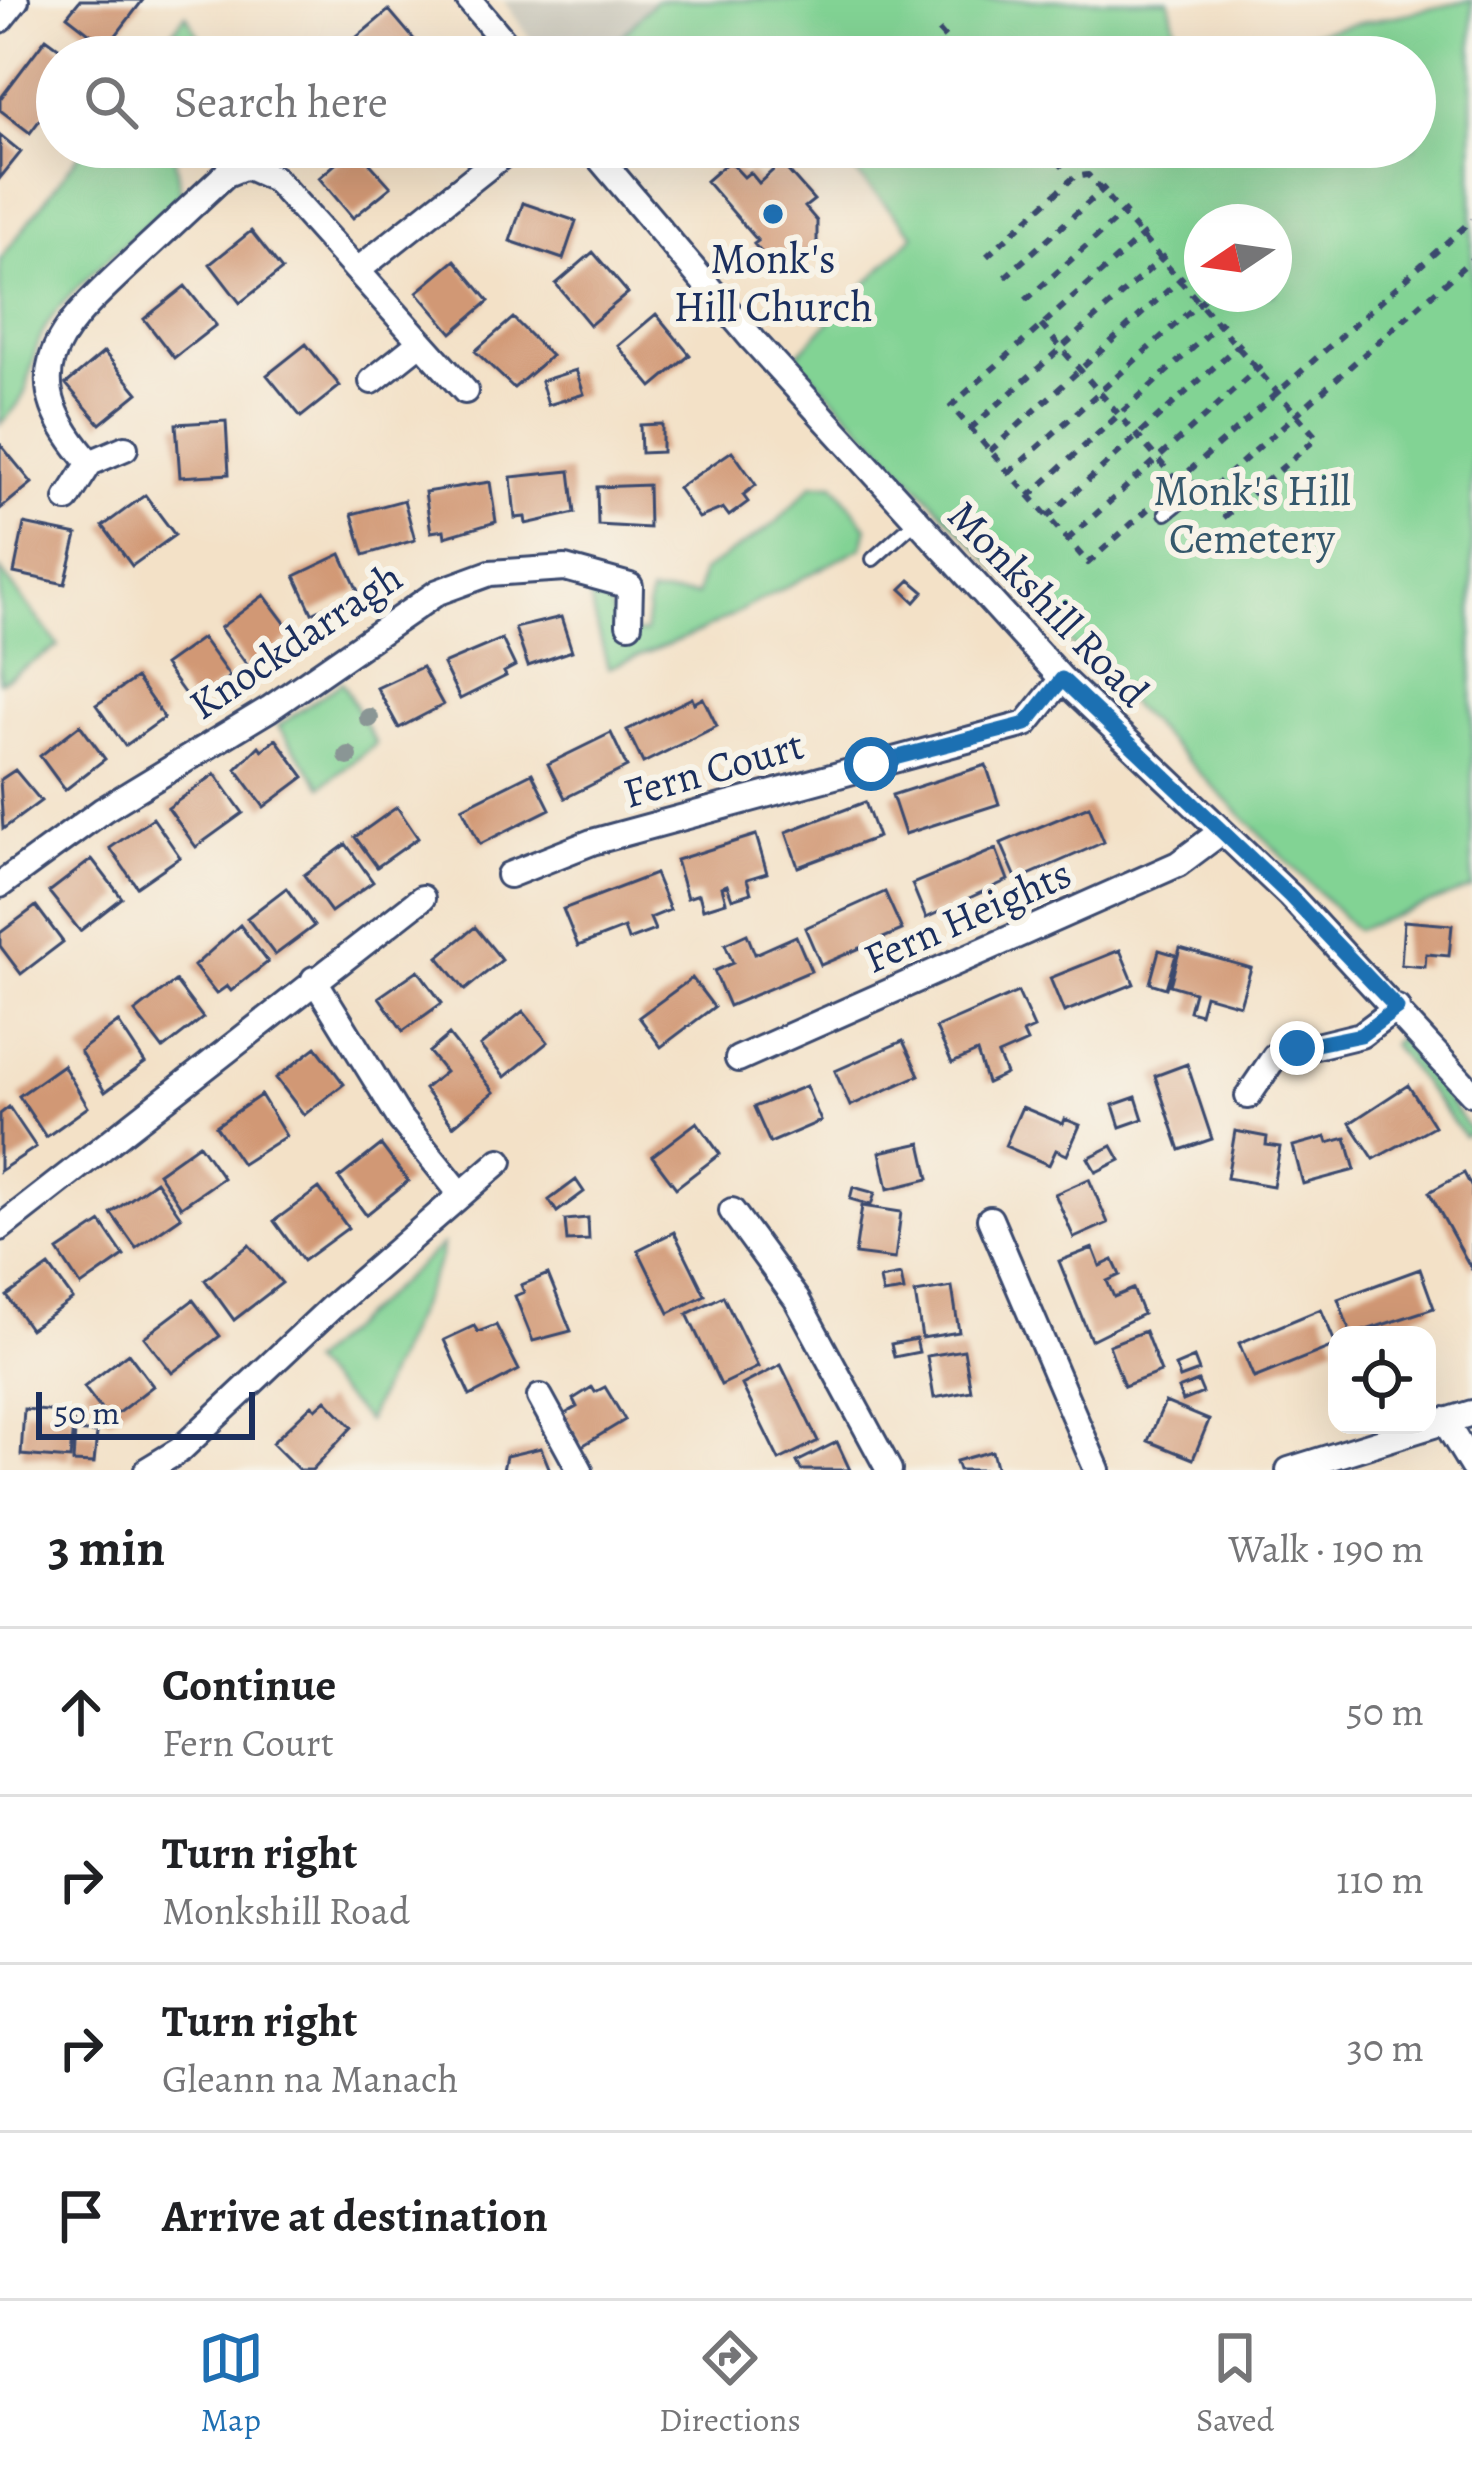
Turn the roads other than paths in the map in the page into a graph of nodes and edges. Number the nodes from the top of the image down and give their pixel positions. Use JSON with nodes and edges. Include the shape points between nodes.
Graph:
{"nodes":[{"id":1,"x":16,"y":0,"type":"edge"},
{"id":2,"x":475,"y":2,"type":"edge"},
{"id":3,"x":0,"y":20,"type":"edge"},
{"id":4,"x":502,"y":36,"type":"edge"},
{"id":5,"x":241,"y":168,"type":"edge"},
{"id":6,"x":250,"y":168,"type":"edge"},
{"id":7,"x":487,"y":168,"type":"edge"},
{"id":8,"x":608,"y":168,"type":"edge"},
{"id":9,"x":358,"y":270,"type":"junction"},
{"id":10,"x":421,"y":342,"type":"junction"},
{"id":11,"x":372,"y":381,"type":"dead end"},
{"id":12,"x":465,"y":391,"type":"dead end"},
{"id":13,"x":125,"y":448,"type":"dead end"},
{"id":14,"x":90,"y":463,"type":"junction"},
{"id":15,"x":1199,"y":493,"type":"road end"},
{"id":16,"x":67,"y":499,"type":"dead end"},
{"id":17,"x":1166,"y":513,"type":"dead end"},
{"id":18,"x":917,"y":520,"type":"junction"},
{"id":19,"x":874,"y":559,"type":"dead end"},
{"id":20,"x":629,"y":624,"type":"dead end"},
{"id":21,"x":1062,"y":679,"type":"junction"},
{"id":22,"x":1222,"y":832,"type":"junction"},
{"id":23,"x":509,"y":875,"type":"dead end"},
{"id":24,"x":0,"y":885,"type":"edge"},
{"id":25,"x":422,"y":898,"type":"dead end"},
{"id":26,"x":314,"y":979,"type":"junction"},
{"id":27,"x":1397,"y":1008,"type":"junction"},
{"id":28,"x":738,"y":1059,"type":"dead end"},
{"id":29,"x":1472,"y":1093,"type":"edge"},
{"id":30,"x":1248,"y":1096,"type":"dead end"},
{"id":31,"x":500,"y":1161,"type":"dead end"},
{"id":32,"x":460,"y":1193,"type":"junction"},
{"id":33,"x":732,"y":1210,"type":"dead end"},
{"id":34,"x":990,"y":1219,"type":"dead end"},
{"id":35,"x":0,"y":1228,"type":"edge"},
{"id":36,"x":540,"y":1397,"type":"dead end"},
{"id":37,"x":1472,"y":1413,"type":"edge"},
{"id":38,"x":1444,"y":1420,"type":"junction"},
{"id":39,"x":1472,"y":1466,"type":"edge"},
{"id":40,"x":147,"y":1470,"type":"edge"},
{"id":41,"x":580,"y":1470,"type":"edge"},
{"id":42,"x":889,"y":1470,"type":"edge"},
{"id":43,"x":1097,"y":1470,"type":"edge"},
{"id":44,"x":1289,"y":1470,"type":"edge"}],
"edges":[{"from":1,"to":3,"type":"street"},
{"from":2,"to":4,"type":"street"},
{"from":5,"to":14,"type":"street","via":[[70,320],[52,355],[49,393],[64,433]]},
{"from":6,"to":9,"type":"street","via":[[275,179]]},
{"from":7,"to":9,"type":"street"},
{"from":8,"to":18,"type":"street","name":"Monkshill Road"},
{"from":9,"to":10,"type":"street"},
{"from":10,"to":11,"type":"street"},
{"from":10,"to":12,"type":"street"},
{"from":13,"to":14,"type":"street"},
{"from":14,"to":16,"type":"street"},
{"from":15,"to":17,"type":"lane"},
{"from":18,"to":19,"type":"lane"},
{"from":18,"to":21,"type":"street","name":"Monkshill Road"},
{"from":20,"to":24,"type":"street","name":"Knockdarragh","via":[[630,586],[565,568],[490,573],[438,592]]},
{"from":21,"to":22,"type":"street","name":"Monkshill Road"},
{"from":21,"to":23,"type":"street","name":"Fern Court","via":[[1026,724],[592,842]]},
{"from":22,"to":27,"type":"street","name":"Monkshill Road"},
{"from":22,"to":28,"type":"street","name":"Fern Heights","via":[[1178,864]]},
{"from":25,"to":26,"type":"street"},
{"from":26,"to":32,"type":"street","via":[[400,1119]]},
{"from":26,"to":35,"type":"street"},
{"from":27,"to":29,"type":"street","name":"Monkshill Road"},
{"from":27,"to":30,"type":"street","via":[[1361,1035],[1275,1056]]},
{"from":31,"to":32,"type":"street"},
{"from":32,"to":40,"type":"street","via":[[210,1423]]},
{"from":33,"to":42,"type":"street","via":[[797,1300]]},
{"from":34,"to":43,"type":"street"},
{"from":36,"to":41,"type":"street"},
{"from":37,"to":38,"type":"street"},
{"from":38,"to":39,"type":"street"},
{"from":38,"to":44,"type":"street"}]}
